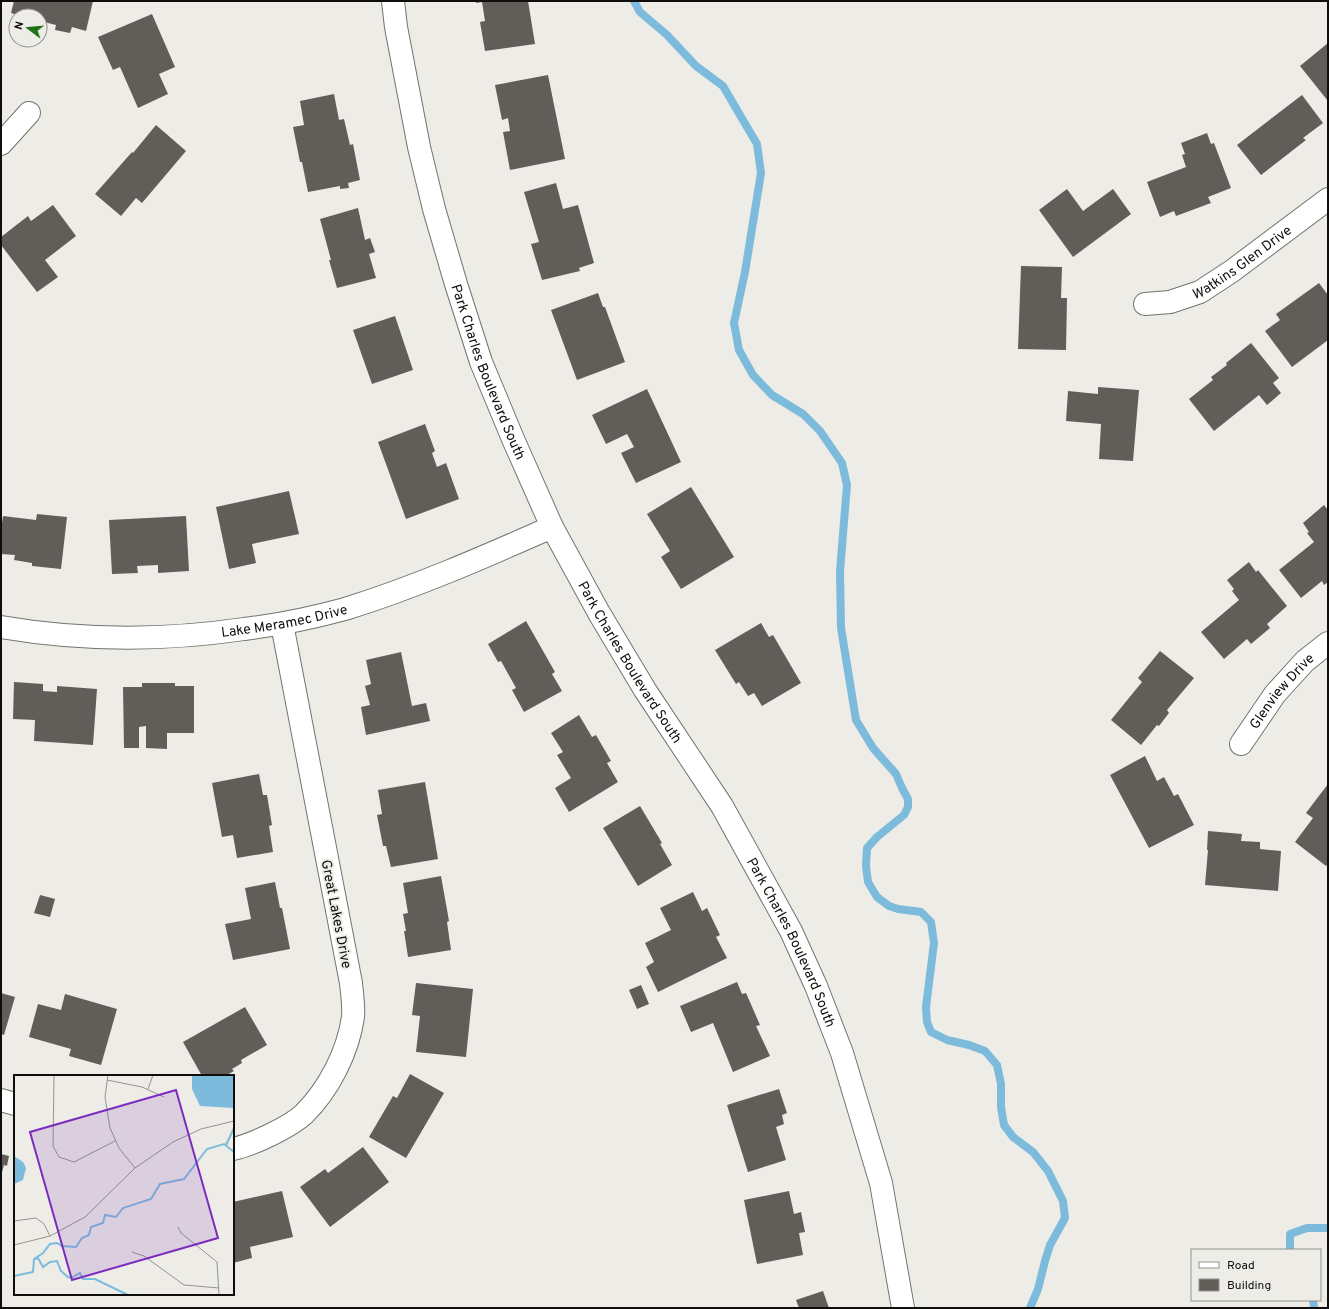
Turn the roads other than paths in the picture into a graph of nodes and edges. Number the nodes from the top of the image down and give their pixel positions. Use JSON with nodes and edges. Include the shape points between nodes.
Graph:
{"nodes":[{"id":1,"x":393,"y":1,"type":"edge"},
{"id":2,"x":29,"y":114,"type":"dead end"},
{"id":3,"x":1,"y":144,"type":"edge"},
{"id":4,"x":1328,"y":199,"type":"edge"},
{"id":5,"x":1145,"y":304,"type":"dead end"},
{"id":6,"x":552,"y":527,"type":"junction"},
{"id":7,"x":282,"y":624,"type":"junction"},
{"id":8,"x":1,"y":627,"type":"edge"},
{"id":9,"x":1328,"y":643,"type":"edge"},
{"id":10,"x":1241,"y":744,"type":"dead end"},
{"id":11,"x":1,"y":1100,"type":"edge"},
{"id":12,"x":14,"y":1104,"type":"edge"},
{"id":13,"x":234,"y":1149,"type":"edge"},
{"id":14,"x":903,"y":1308,"type":"edge"}],
"edges":[{"from":1,"to":6,"type":"street","name":"Park Charles Boulevard South","via":[[419,147],[456,284],[484,369]]},
{"from":2,"to":3,"type":"street"},
{"from":4,"to":5,"type":"street","name":"Watkins Glen Drive","via":[[1200,292],[1170,302]]},
{"from":6,"to":7,"type":"street","name":"Lake Meramec Drive","via":[[414,585],[344,609]]},
{"from":6,"to":14,"type":"street","name":"Park Charles Boulevard South","via":[[645,690],[722,806],[791,931],[816,986],[842,1053],[881,1183]]},
{"from":7,"to":8,"type":"street","name":"Lake Meramec Drive","via":[[160,638],[102,638],[34,633]]},
{"from":7,"to":13,"type":"street","name":"Great Lakes Drive","via":[[351,983],[353,1016],[348,1040],[338,1066],[321,1093],[303,1114],[276,1132]]},
{"from":9,"to":10,"type":"street","name":"Glenview Drive","via":[[1305,661],[1275,694]]},
{"from":11,"to":12,"type":"street"}]}
